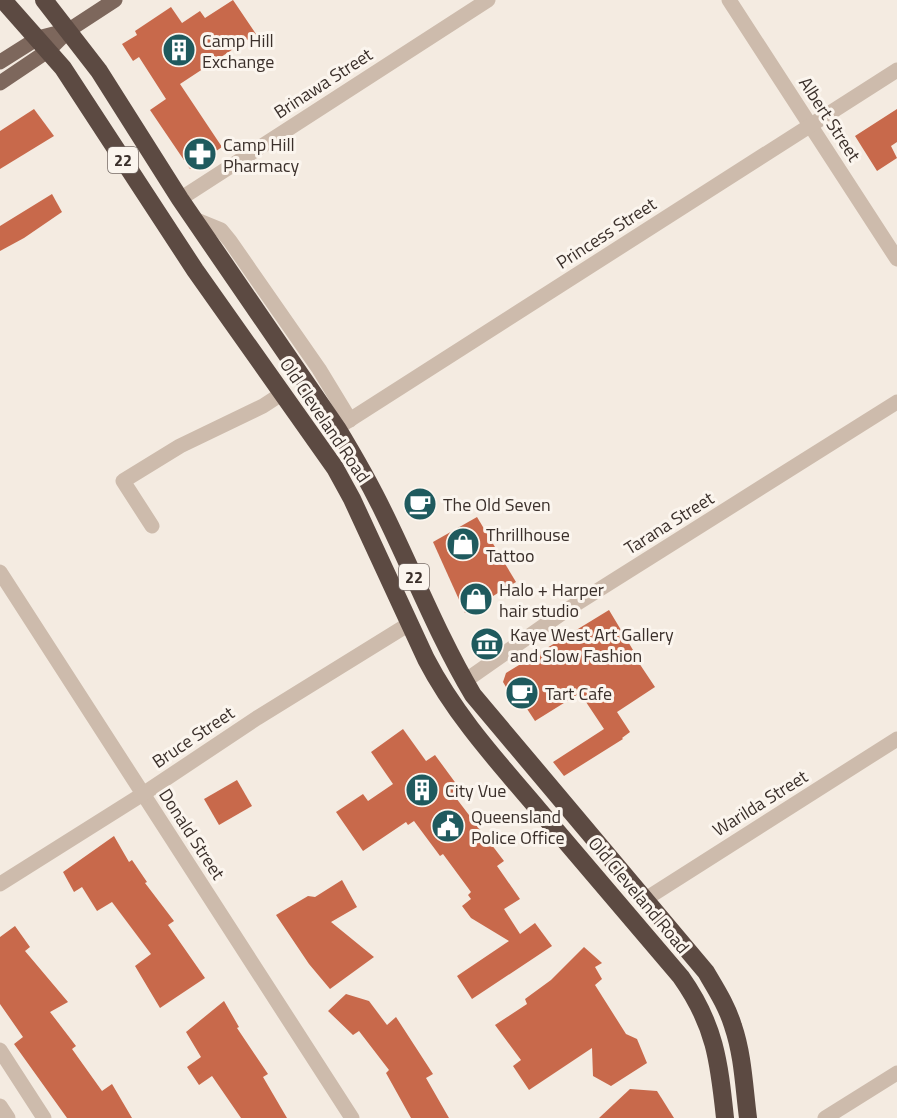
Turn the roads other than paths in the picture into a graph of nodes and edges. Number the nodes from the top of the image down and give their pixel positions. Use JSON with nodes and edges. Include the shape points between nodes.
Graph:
{"nodes":[{"id":1,"x":3,"y":0,"type":"edge"},
{"id":2,"x":44,"y":0,"type":"edge"},
{"id":3,"x":115,"y":0,"type":"edge"},
{"id":4,"x":488,"y":0,"type":"edge"},
{"id":5,"x":729,"y":0,"type":"edge"},
{"id":6,"x":69,"y":30,"type":"junction"},
{"id":7,"x":43,"y":44,"type":"junction"},
{"id":8,"x":0,"y":62,"type":"edge"},
{"id":9,"x":897,"y":70,"type":"edge"},
{"id":10,"x":0,"y":83,"type":"edge"},
{"id":11,"x":811,"y":125,"type":"junction"},
{"id":12,"x":180,"y":199,"type":"junction"},
{"id":13,"x":897,"y":259,"type":"edge"},
{"id":14,"x":284,"y":393,"type":"junction"},
{"id":15,"x":897,"y":402,"type":"edge"},
{"id":16,"x":344,"y":424,"type":"junction"},
{"id":17,"x":152,"y":526,"type":"dead end"},
{"id":18,"x":0,"y":572,"type":"edge"},
{"id":19,"x":409,"y":624,"type":"junction"},
{"id":20,"x":465,"y":681,"type":"junction"},
{"id":21,"x":897,"y":739,"type":"edge"},
{"id":22,"x":142,"y":794,"type":"junction"},
{"id":23,"x":0,"y":884,"type":"edge"},
{"id":24,"x":644,"y":900,"type":"junction"},
{"id":25,"x":0,"y":1050,"type":"edge"},
{"id":26,"x":897,"y":1072,"type":"edge"},
{"id":27,"x":0,"y":1106,"type":"edge"},
{"id":28,"x":8,"y":1118,"type":"edge"},
{"id":29,"x":44,"y":1118,"type":"edge"},
{"id":30,"x":352,"y":1118,"type":"edge"},
{"id":31,"x":725,"y":1118,"type":"edge"},
{"id":32,"x":748,"y":1118,"type":"edge"},
{"id":33,"x":825,"y":1118,"type":"edge"}],
"edges":[{"from":1,"to":7,"type":"highway","name":"Old Cleveland Road","number":"22"},
{"from":2,"to":6,"type":"highway","name":"Old Cleveland Road","number":"22"},
{"from":3,"to":6,"type":"main road"},
{"from":4,"to":12,"type":"street","name":"Brinawa Street"},
{"from":5,"to":11,"type":"street","name":"Albert Street"},
{"from":6,"to":7,"type":"main road"},
{"from":6,"to":12,"type":"highway","name":"Old Cleveland Road","number":"22"},
{"from":7,"to":8,"type":"main road"},
{"from":7,"to":10,"type":"main road"},
{"from":7,"to":14,"type":"highway","name":"Old Cleveland Road","number":"22","via":[[195,270]]},
{"from":9,"to":11,"type":"street","name":"Princess Street"},
{"from":11,"to":13,"type":"street","name":"Albert Street"},
{"from":11,"to":16,"type":"street","name":"Princess Street"},
{"from":12,"to":16,"type":"highway","name":"Old Cleveland Road","number":"22"},
{"from":14,"to":17,"type":"street","via":[[180,446],[123,481]]},
{"from":14,"to":19,"type":"highway","name":"Old Cleveland Road","number":"22","via":[[352,499]]},
{"from":15,"to":20,"type":"street","name":"Tarana Street","via":[[566,611]]},
{"from":16,"to":20,"type":"highway","name":"Old Cleveland Road","number":"22"},
{"from":18,"to":22,"type":"street","name":"Donald Street"},
{"from":19,"to":22,"type":"street","name":"Bruce Street"},
{"from":19,"to":31,"type":"highway","name":"Old Cleveland Road","number":"22","via":[[444,692],[471,729],[696,997],[710,1028],[720,1068]]},
{"from":20,"to":24,"type":"highway","name":"Old Cleveland Road","number":"22"},
{"from":21,"to":24,"type":"street","name":"Warilda Street"},
{"from":22,"to":23,"type":"street","name":"Bruce Street"},
{"from":22,"to":30,"type":"street","name":"Donald Street"},
{"from":24,"to":32,"type":"highway","name":"Old Cleveland Road","number":"22","via":[[706,972],[720,995],[740,1048]]},
{"from":25,"to":29,"type":"street"},
{"from":26,"to":33,"type":"street"},
{"from":27,"to":28,"type":"street"}]}
